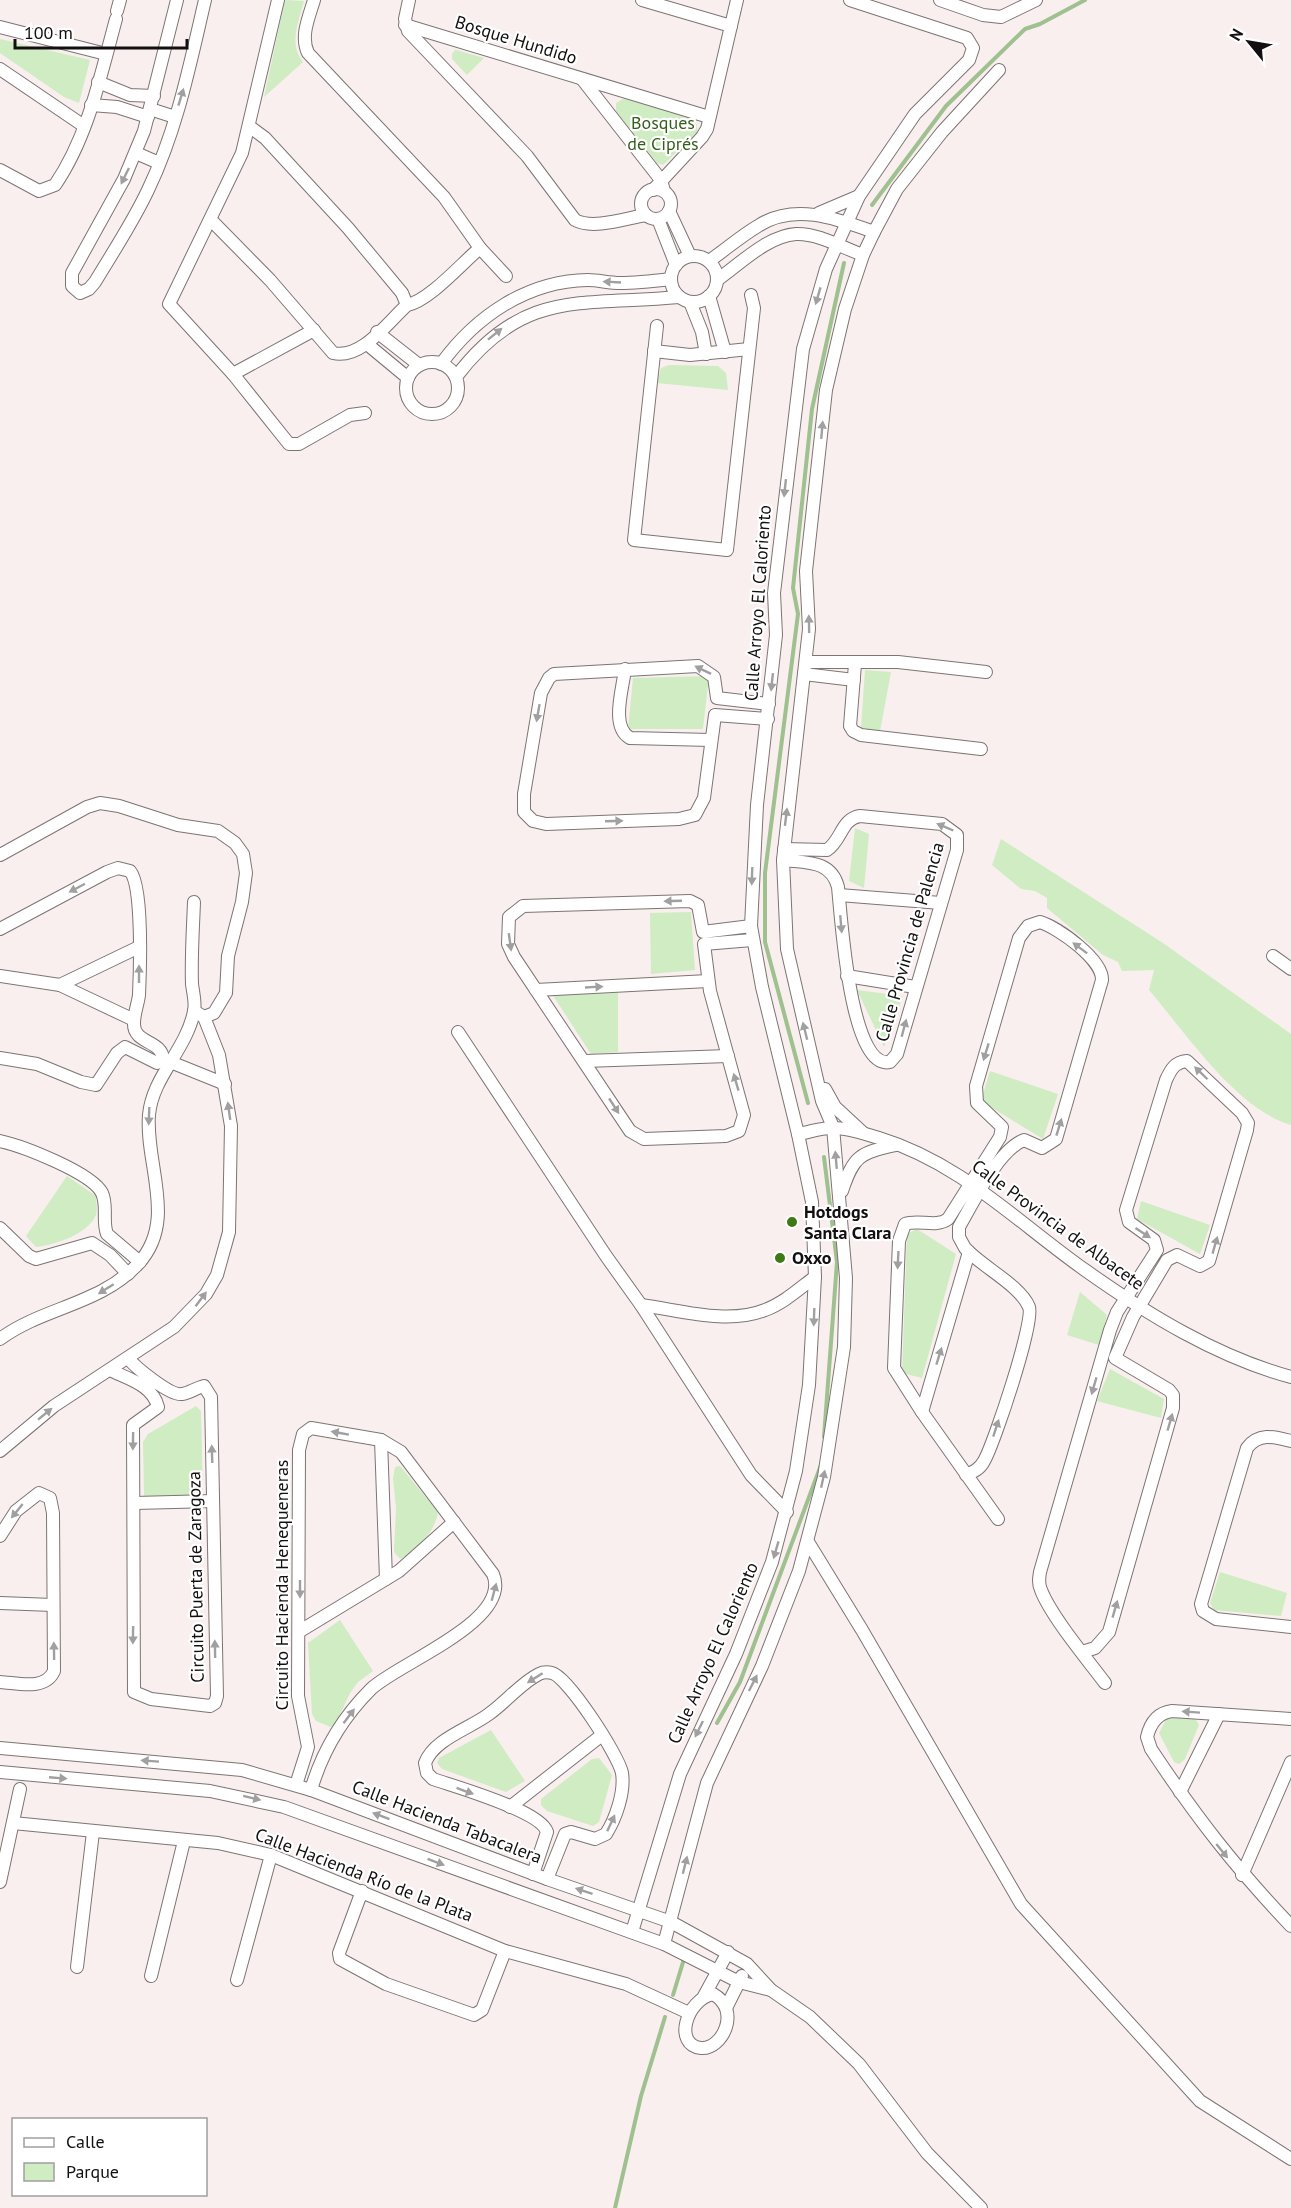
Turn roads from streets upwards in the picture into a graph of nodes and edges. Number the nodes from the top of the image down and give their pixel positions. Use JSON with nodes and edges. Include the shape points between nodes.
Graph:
{"nodes":[{"id":1,"x":177,"y":0,"type":"edge"},
{"id":2,"x":205,"y":0,"type":"edge"},
{"id":3,"x":278,"y":0,"type":"edge"},
{"id":4,"x":314,"y":0,"type":"edge"},
{"id":5,"x":410,"y":0,"type":"edge"},
{"id":6,"x":642,"y":0,"type":"edge"},
{"id":7,"x":737,"y":0,"type":"edge"},
{"id":8,"x":850,"y":0,"type":"edge"},
{"id":9,"x":940,"y":0,"type":"edge"},
{"id":10,"x":1036,"y":0,"type":"edge"},
{"id":11,"x":118,"y":10,"type":"edge"},
{"id":12,"x":405,"y":25,"type":"junction"},
{"id":13,"x":731,"y":26,"type":"junction"},
{"id":14,"x":0,"y":27,"type":"edge"},
{"id":15,"x":106,"y":54,"type":"junction"},
{"id":16,"x":0,"y":69,"type":"edge"},
{"id":17,"x":999,"y":70,"type":"dead end"},
{"id":18,"x":582,"y":79,"type":"junction"},
{"id":19,"x":98,"y":82,"type":"junction"},
{"id":20,"x":154,"y":96,"type":"junction"},
{"id":21,"x":91,"y":105,"type":"junction"},
{"id":22,"x":149,"y":113,"type":"junction"},
{"id":23,"x":175,"y":117,"type":"junction"},
{"id":24,"x":709,"y":117,"type":"junction"},
{"id":25,"x":84,"y":126,"type":"junction"},
{"id":26,"x":250,"y":127,"type":"junction"},
{"id":27,"x":136,"y":153,"type":"junction"},
{"id":28,"x":159,"y":163,"type":"junction"},
{"id":29,"x":0,"y":170,"type":"edge"},
{"id":30,"x":659,"y":187,"type":"junction"},
{"id":31,"x":859,"y":196,"type":"junction"},
{"id":32,"x":669,"y":212,"type":"junction"},
{"id":33,"x":648,"y":213,"type":"junction"},
{"id":34,"x":814,"y":214,"type":"junction"},
{"id":35,"x":776,"y":218,"type":"junction"},
{"id":36,"x":211,"y":219,"type":"junction"},
{"id":37,"x":847,"y":222,"type":"junction"},
{"id":38,"x":874,"y":232,"type":"junction"},
{"id":39,"x":809,"y":236,"type":"junction"},
{"id":40,"x":783,"y":237,"type":"junction"},
{"id":41,"x":837,"y":246,"type":"junction"},
{"id":42,"x":480,"y":248,"type":"junction"},
{"id":43,"x":863,"y":255,"type":"junction"},
{"id":44,"x":690,"y":256,"type":"junction"},
{"id":45,"x":709,"y":261,"type":"junction"},
{"id":46,"x":676,"y":264,"type":"junction"},
{"id":47,"x":826,"y":269,"type":"junction"},
{"id":48,"x":506,"y":276,"type":"dead end"},
{"id":49,"x":671,"y":279,"type":"junction"},
{"id":50,"x":717,"y":280,"type":"junction"},
{"id":51,"x":751,"y":295,"type":"dead end"},
{"id":52,"x":709,"y":296,"type":"junction"},
{"id":53,"x":685,"y":300,"type":"junction"},
{"id":54,"x":407,"y":305,"type":"junction"},
{"id":55,"x":657,"y":326,"type":"dead end"},
{"id":56,"x":314,"y":330,"type":"junction"},
{"id":57,"x":377,"y":332,"type":"junction"},
{"id":58,"x":367,"y":344,"type":"junction"},
{"id":59,"x":749,"y":350,"type":"junction"},
{"id":60,"x":654,"y":351,"type":"junction"},
{"id":61,"x":725,"y":352,"type":"junction"},
{"id":62,"x":706,"y":354,"type":"junction"},
{"id":63,"x":441,"y":364,"type":"junction"},
{"id":64,"x":419,"y":365,"type":"junction"},
{"id":65,"x":233,"y":374,"type":"junction"},
{"id":66,"x":456,"y":377,"type":"junction"},
{"id":67,"x":408,"y":378,"type":"junction"},
{"id":68,"x":365,"y":413,"type":"dead end"},
{"id":69,"x":855,"y":664,"type":"junction"},
{"id":70,"x":805,"y":668,"type":"junction"},
{"id":71,"x":625,"y":669,"type":"junction"},
{"id":72,"x":986,"y":672,"type":"dead end"},
{"id":73,"x":854,"y":680,"type":"junction"},
{"id":74,"x":717,"y":699,"type":"junction"},
{"id":75,"x":769,"y":704,"type":"junction"},
{"id":76,"x":715,"y":715,"type":"junction"},
{"id":77,"x":768,"y":719,"type":"junction"},
{"id":78,"x":711,"y":740,"type":"junction"},
{"id":79,"x":981,"y":749,"type":"dead end"},
{"id":80,"x":783,"y":854,"type":"junction"},
{"id":81,"x":0,"y":855,"type":"edge"},
{"id":82,"x":839,"y":895,"type":"junction"},
{"id":83,"x":194,"y":902,"type":"dead end"},
{"id":84,"x":940,"y":903,"type":"junction"},
{"id":85,"x":751,"y":926,"type":"junction"},
{"id":86,"x":0,"y":929,"type":"edge"},
{"id":87,"x":703,"y":938,"type":"junction"},
{"id":88,"x":752,"y":940,"type":"junction"},
{"id":89,"x":139,"y":947,"type":"junction"},
{"id":90,"x":1273,"y":956,"type":"dead end"},
{"id":91,"x":1291,"y":969,"type":"edge"},
{"id":92,"x":0,"y":976,"type":"edge"},
{"id":93,"x":847,"y":976,"type":"junction"},
{"id":94,"x":708,"y":981,"type":"junction"},
{"id":95,"x":60,"y":985,"type":"junction"},
{"id":96,"x":915,"y":987,"type":"junction"},
{"id":97,"x":536,"y":990,"type":"junction"},
{"id":98,"x":199,"y":1014,"type":"junction"},
{"id":99,"x":134,"y":1020,"type":"junction"},
{"id":100,"x":458,"y":1032,"type":"dead end"},
{"id":101,"x":728,"y":1056,"type":"junction"},
{"id":102,"x":0,"y":1058,"type":"edge"},
{"id":103,"x":161,"y":1058,"type":"junction"},
{"id":104,"x":585,"y":1061,"type":"junction"},
{"id":105,"x":814,"y":1069,"type":"junction"},
{"id":106,"x":225,"y":1084,"type":"junction"},
{"id":107,"x":833,"y":1127,"type":"junction"},
{"id":108,"x":863,"y":1133,"type":"junction"},
{"id":109,"x":798,"y":1134,"type":"junction"},
{"id":110,"x":0,"y":1141,"type":"edge"},
{"id":111,"x":900,"y":1144,"type":"junction"},
{"id":112,"x":977,"y":1186,"type":"junction"},
{"id":113,"x":840,"y":1198,"type":"junction"},
{"id":114,"x":0,"y":1228,"type":"edge"},
{"id":115,"x":969,"y":1252,"type":"junction"},
{"id":116,"x":140,"y":1262,"type":"junction"},
{"id":117,"x":128,"y":1274,"type":"junction"},
{"id":118,"x":815,"y":1277,"type":"junction"},
{"id":119,"x":1127,"y":1298,"type":"junction"},
{"id":120,"x":641,"y":1305,"type":"junction"},
{"id":121,"x":1139,"y":1306,"type":"junction"},
{"id":122,"x":0,"y":1339,"type":"edge"},
{"id":123,"x":128,"y":1358,"type":"junction"},
{"id":124,"x":1109,"y":1358,"type":"junction"},
{"id":125,"x":110,"y":1370,"type":"junction"},
{"id":126,"x":1291,"y":1377,"type":"edge"},
{"id":127,"x":922,"y":1412,"type":"junction"},
{"id":128,"x":381,"y":1440,"type":"junction"},
{"id":129,"x":1291,"y":1441,"type":"edge"},
{"id":130,"x":0,"y":1451,"type":"edge"},
{"id":131,"x":966,"y":1475,"type":"junction"},
{"id":132,"x":213,"y":1501,"type":"junction"},
{"id":133,"x":135,"y":1503,"type":"junction"},
{"id":134,"x":787,"y":1512,"type":"junction"},
{"id":135,"x":998,"y":1519,"type":"dead end"},
{"id":136,"x":454,"y":1522,"type":"junction"},
{"id":137,"x":0,"y":1536,"type":"edge"},
{"id":138,"x":808,"y":1542,"type":"junction"},
{"id":139,"x":386,"y":1579,"type":"junction"},
{"id":140,"x":0,"y":1603,"type":"edge"},
{"id":141,"x":53,"y":1605,"type":"junction"},
{"id":142,"x":1291,"y":1627,"type":"edge"},
{"id":143,"x":300,"y":1631,"type":"junction"},
{"id":144,"x":1082,"y":1652,"type":"junction"},
{"id":145,"x":0,"y":1682,"type":"edge"},
{"id":146,"x":1105,"y":1683,"type":"dead end"},
{"id":147,"x":1219,"y":1714,"type":"junction"},
{"id":148,"x":1291,"y":1719,"type":"edge"},
{"id":149,"x":602,"y":1736,"type":"junction"},
{"id":150,"x":0,"y":1748,"type":"edge"},
{"id":151,"x":1291,"y":1762,"type":"edge"},
{"id":152,"x":0,"y":1772,"type":"edge"},
{"id":153,"x":296,"y":1785,"type":"junction"},
{"id":154,"x":1286,"y":1785,"type":"edge"},
{"id":155,"x":20,"y":1789,"type":"dead end"},
{"id":156,"x":311,"y":1790,"type":"junction"},
{"id":157,"x":1180,"y":1792,"type":"junction"},
{"id":158,"x":510,"y":1807,"type":"junction"},
{"id":159,"x":13,"y":1823,"type":"junction"},
{"id":160,"x":93,"y":1832,"type":"junction"},
{"id":161,"x":184,"y":1841,"type":"junction"},
{"id":162,"x":271,"y":1855,"type":"junction"},
{"id":163,"x":533,"y":1874,"type":"junction"},
{"id":164,"x":1242,"y":1875,"type":"junction"},
{"id":165,"x":547,"y":1879,"type":"junction"},
{"id":166,"x":0,"y":1882,"type":"edge"},
{"id":167,"x":362,"y":1891,"type":"junction"},
{"id":168,"x":639,"y":1910,"type":"junction"},
{"id":169,"x":671,"y":1922,"type":"junction"},
{"id":170,"x":1291,"y":1926,"type":"edge"},
{"id":171,"x":632,"y":1932,"type":"junction"},
{"id":172,"x":664,"y":1944,"type":"junction"},
{"id":173,"x":505,"y":1951,"type":"junction"},
{"id":174,"x":728,"y":1952,"type":"junction"},
{"id":175,"x":747,"y":1964,"type":"junction"},
{"id":176,"x":77,"y":1967,"type":"dead end"},
{"id":177,"x":718,"y":1970,"type":"junction"},
{"id":178,"x":151,"y":1976,"type":"dead end"},
{"id":179,"x":237,"y":1980,"type":"dead end"},
{"id":180,"x":739,"y":1982,"type":"junction"},
{"id":181,"x":771,"y":1990,"type":"junction"},
{"id":182,"x":704,"y":1996,"type":"junction"},
{"id":183,"x":727,"y":2006,"type":"junction"},
{"id":184,"x":689,"y":2013,"type":"junction"},
{"id":185,"x":1291,"y":2159,"type":"edge"},
{"id":186,"x":981,"y":2208,"type":"edge"}],
"edges":[{"from":1,"to":20,"type":"street"},
{"from":23,"to":2,"type":"street","one_way":true},
{"from":3,"to":26,"type":"street"},
{"from":4,"to":42,"type":"street","via":[[305,33],[308,53],[444,197]]},
{"from":5,"to":12,"type":"street"},
{"from":6,"to":13,"type":"street"},
{"from":7,"to":13,"type":"street"},
{"from":8,"to":31,"type":"street","name":"Calle Arroyo El Caloriento","via":[[967,38],[973,48],[969,60],[915,114]]},
{"from":9,"to":10,"type":"street","via":[[1001,17]]},
{"from":11,"to":15,"type":"street"},
{"from":12,"to":18,"type":"street","name":"Bosque Hundido"},
{"from":12,"to":33,"type":"street","via":[[527,156],[575,220],[582,223]]},
{"from":13,"to":24,"type":"street"},
{"from":14,"to":15,"type":"street"},
{"from":15,"to":19,"type":"street"},
{"from":16,"to":25,"type":"street"},
{"from":17,"to":38,"type":"street","via":[[897,189]]},
{"from":18,"to":24,"type":"street","name":"Bosque Hundido"},
{"from":18,"to":30,"type":"street","name":"Bosque Hundido"},
{"from":19,"to":20,"type":"street","via":[[130,96]]},
{"from":19,"to":21,"type":"street"},
{"from":20,"to":22,"type":"street"},
{"from":21,"to":22,"type":"street"},
{"from":21,"to":25,"type":"street"},
{"from":22,"to":23,"type":"street"},
{"from":22,"to":27,"type":"street"},
{"from":23,"to":28,"type":"street"},
{"from":24,"to":30,"type":"street","via":[[702,137]]},
{"from":25,"to":29,"type":"street","via":[[62,175],[50,189],[33,189]]},
{"from":26,"to":36,"type":"street"},
{"from":26,"to":54,"type":"street","via":[[265,138],[348,228],[402,293]]},
{"from":27,"to":28,"type":"street"},
{"from":27,"to":28,"type":"street","one_way":true,"via":[[75,266],[71,281],[75,291],[85,291],[95,282],[135,215]]},
{"from":30,"to":32,"type":"street","via":[[670,198]]},
{"from":30,"to":33,"type":"street","via":[[644,195]]},
{"from":31,"to":34,"type":"street"},
{"from":31,"to":37,"type":"street","name":"Calle Arroyo El Caloriento"},
{"from":32,"to":33,"type":"street"},
{"from":32,"to":44,"type":"street"},
{"from":33,"to":46,"type":"street"},
{"from":34,"to":35,"type":"street"},
{"from":34,"to":37,"type":"street"},
{"from":35,"to":40,"type":"street"},
{"from":35,"to":45,"type":"street","via":[[759,224]]},
{"from":36,"to":56,"type":"street"},
{"from":36,"to":65,"type":"street","via":[[169,304]]},
{"from":37,"to":38,"type":"street"},
{"from":37,"to":41,"type":"street","name":"Calle Arroyo El Caloriento"},
{"from":38,"to":43,"type":"street"},
{"from":39,"to":40,"type":"street"},
{"from":39,"to":41,"type":"street"},
{"from":39,"to":47,"type":"street","via":[[819,246]]},
{"from":40,"to":50,"type":"street"},
{"from":41,"to":43,"type":"street"},
{"from":41,"to":47,"type":"street","name":"Calle Arroyo El Caloriento"},
{"from":42,"to":48,"type":"street"},
{"from":42,"to":54,"type":"street","via":[[415,304]]},
{"from":70,"to":43,"type":"street","one_way":true,"via":[[809,629],[806,571],[826,390],[845,309]]},
{"from":44,"to":45,"type":"street"},
{"from":44,"to":46,"type":"street"},
{"from":45,"to":50,"type":"street"},
{"from":46,"to":49,"type":"street"},
{"from":47,"to":75,"type":"street","name":"Calle Arroyo El Caloriento","one_way":true,"via":[[803,350],[793,417],[774,593],[776,635]]},
{"from":49,"to":53,"type":"street"},
{"from":49,"to":63,"type":"street","one_way":true,"via":[[565,283],[515,298],[490,312],[467,332]]},
{"from":50,"to":52,"type":"street"},
{"from":51,"to":59,"type":"street","via":[[754,308]]},
{"from":52,"to":53,"type":"street"},
{"from":52,"to":61,"type":"street"},
{"from":53,"to":62,"type":"street","via":[[702,332]]},
{"from":66,"to":53,"type":"street","one_way":true,"via":[[491,337],[506,326],[558,304]]},
{"from":54,"to":57,"type":"street"},
{"from":55,"to":60,"type":"street"},
{"from":56,"to":58,"type":"street","via":[[333,353],[350,354]]},
{"from":56,"to":65,"type":"street"},
{"from":57,"to":58,"type":"street"},
{"from":57,"to":64,"type":"street"},
{"from":58,"to":67,"type":"street"},
{"from":59,"to":60,"type":"street","via":[[727,550],[634,540]]},
{"from":59,"to":61,"type":"street"},
{"from":60,"to":62,"type":"street"},
{"from":61,"to":62,"type":"street"},
{"from":63,"to":64,"type":"street"},
{"from":63,"to":66,"type":"street"},
{"from":64,"to":67,"type":"street"},
{"from":65,"to":68,"type":"street","via":[[289,444],[299,444],[350,415]]},
{"from":66,"to":67,"type":"street","via":[[454,402],[441,413],[432,414],[410,403]]},
{"from":69,"to":70,"type":"street"},
{"from":69,"to":72,"type":"street","via":[[898,662]]},
{"from":69,"to":73,"type":"street"},
{"from":70,"to":73,"type":"street"},
{"from":80,"to":70,"type":"street","one_way":true},
{"from":74,"to":71,"type":"street","one_way":true,"via":[[714,676],[698,666]]},
{"from":71,"to":78,"type":"street","via":[[619,723],[625,735]]},
{"from":71,"to":78,"type":"street","one_way":true,"via":[[561,671],[549,678],[541,693],[524,794],[524,812],[528,817],[546,824],[680,819],[694,815],[704,798]]},
{"from":73,"to":79,"type":"street","via":[[850,726],[853,731]]},
{"from":74,"to":75,"type":"street"},
{"from":74,"to":76,"type":"street"},
{"from":75,"to":77,"type":"street","name":"Calle Arroyo El Caloriento"},
{"from":76,"to":77,"type":"street"},
{"from":76,"to":78,"type":"street"},
{"from":77,"to":85,"type":"street","name":"Calle Arroyo El Caloriento","one_way":true,"via":[[757,805]]},
{"from":80,"to":82,"type":"street","name":"Calle Provincia de Palencia","via":[[824,866],[833,875]]},
{"from":84,"to":80,"type":"street","name":"Calle Provincia de Palencia","one_way":true,"via":[[958,842],[953,830],[942,824],[860,816],[848,821],[827,850]]},
{"from":105,"to":80,"type":"street","one_way":true,"via":[[788,949]]},
{"from":81,"to":98,"type":"street","via":[[100,803],[227,836],[243,854],[246,873],[228,956],[226,993],[214,1013]]},
{"from":82,"to":84,"type":"street"},
{"from":82,"to":93,"type":"street","name":"Calle Provincia de Palencia","one_way":true},
{"from":83,"to":98,"type":"street"},
{"from":84,"to":96,"type":"street","name":"Calle Provincia de Palencia"},
{"from":85,"to":87,"type":"street"},
{"from":85,"to":88,"type":"street","name":"Calle Arroyo El Caloriento"},
{"from":89,"to":86,"type":"street","one_way":true,"via":[[136,882],[124,868],[107,872]]},
{"from":87,"to":88,"type":"street"},
{"from":87,"to":94,"type":"street"},
{"from":87,"to":97,"type":"street","one_way":true,"via":[[701,912],[690,901],[523,906],[508,917],[508,944]]},
{"from":88,"to":109,"type":"street","name":"Calle Arroyo El Caloriento"},
{"from":89,"to":95,"type":"street"},
{"from":99,"to":89,"type":"street","one_way":true,"via":[[139,995]]},
{"from":90,"to":91,"type":"street"},
{"from":92,"to":95,"type":"street"},
{"from":93,"to":96,"type":"street"},
{"from":93,"to":96,"type":"street","name":"Calle Provincia de Palencia","one_way":true,"via":[[869,1053],[885,1063],[897,1054]]},
{"from":97,"to":94,"type":"street","one_way":true},
{"from":94,"to":101,"type":"street"},
{"from":95,"to":99,"type":"street"},
{"from":97,"to":104,"type":"street"},
{"from":98,"to":103,"type":"street"},
{"from":98,"to":106,"type":"street","via":[[219,1055]]},
{"from":99,"to":103,"type":"street","via":[[137,1035]]},
{"from":100,"to":120,"type":"street"},
{"from":101,"to":104,"type":"street"},
{"from":104,"to":101,"type":"street","one_way":true,"via":[[630,1131],[644,1139],[726,1136],[739,1131],[744,1115]]},
{"from":102,"to":103,"type":"street","via":[[38,1064],[81,1083],[96,1085],[125,1047]]},
{"from":103,"to":106,"type":"street"},
{"from":103,"to":116,"type":"street","one_way":true,"via":[[150,1105],[159,1220],[154,1240]]},
{"from":105,"to":107,"type":"street"},
{"from":105,"to":108,"type":"street","via":[[835,1107]]},
{"from":123,"to":106,"type":"street","one_way":true,"via":[[194,1309],[206,1294],[223,1258],[231,1211],[231,1126]]},
{"from":107,"to":108,"type":"street","name":"Calle Provincia de Albacete"},
{"from":107,"to":109,"type":"street"},
{"from":113,"to":107,"type":"street","one_way":true},
{"from":108,"to":111,"type":"street","name":"Calle Provincia de Albacete"},
{"from":109,"to":118,"type":"street","name":"Calle Arroyo El Caloriento","via":[[812,1202]]},
{"from":110,"to":116,"type":"street","via":[[39,1152],[98,1187],[104,1198],[108,1234]]},
{"from":111,"to":112,"type":"street","name":"Calle Provincia de Albacete"},
{"from":111,"to":113,"type":"street","via":[[867,1151],[853,1163]]},
{"from":112,"to":112,"type":"street","one_way":true,"via":[[1012,1146],[1024,1140],[1042,1148],[1056,1139],[1102,980],[1101,968],[1095,960],[1054,928],[1040,922],[1028,926],[1019,938],[976,1086],[980,1108],[1002,1131]]},
{"from":112,"to":115,"type":"street","via":[[958,1232]]},
{"from":112,"to":119,"type":"street","name":"Calle Provincia de Albacete","via":[[1083,1269]]},
{"from":112,"to":127,"type":"street","one_way":true,"via":[[944,1222],[904,1224],[899,1241],[894,1368]]},
{"from":138,"to":113,"type":"street","one_way":true,"via":[[824,1477],[844,1347],[846,1278]]},
{"from":114,"to":117,"type":"street","via":[[36,1259],[92,1243]]},
{"from":127,"to":115,"type":"street","one_way":true},
{"from":131,"to":115,"type":"street","one_way":true,"via":[[981,1466],[990,1448],[1028,1334],[1031,1312],[1022,1296]]},
{"from":116,"to":117,"type":"street"},
{"from":117,"to":122,"type":"street","one_way":true,"via":[[100,1294],[36,1317]]},
{"from":118,"to":120,"type":"street","via":[[779,1303],[748,1315],[711,1315]]},
{"from":118,"to":134,"type":"street","name":"Calle Arroyo El Caloriento","one_way":true,"via":[[809,1385]]},
{"from":119,"to":121,"type":"street","name":"Calle Provincia de Albacete"},
{"from":121,"to":119,"type":"street","one_way":true,"via":[[1172,1257],[1177,1255],[1200,1266],[1209,1261],[1247,1130],[1242,1113],[1187,1061],[1174,1066],[1166,1080],[1126,1210],[1129,1222],[1154,1240],[1157,1250]]},
{"from":119,"to":124,"type":"street","via":[[1118,1312]]},
{"from":120,"to":134,"type":"street","via":[[751,1475]]},
{"from":121,"to":124,"type":"street"},
{"from":121,"to":126,"type":"street","name":"Calle Provincia de Albacete","via":[[1236,1357]]},
{"from":123,"to":125,"type":"street"},
{"from":132,"to":123,"type":"street","name":"Circuito Puerta de Zaragoza","one_way":true,"via":[[209,1391],[204,1386],[173,1394]]},
{"from":124,"to":144,"type":"street","one_way":true,"via":[[1038,1582],[1047,1603]]},
{"from":144,"to":124,"type":"street","one_way":true,"via":[[1095,1648],[1109,1632],[1173,1408],[1169,1390]]},
{"from":130,"to":125,"type":"street","one_way":true,"via":[[54,1406]]},
{"from":125,"to":133,"type":"street","name":"Circuito Puerta de Zaragoza","one_way":true,"via":[[152,1393],[158,1407],[134,1425]]},
{"from":127,"to":131,"type":"street"},
{"from":128,"to":136,"type":"street","name":"Circuito Hacienda Henequeneras","via":[[401,1452]]},
{"from":128,"to":139,"type":"street"},
{"from":128,"to":143,"type":"street","name":"Circuito Hacienda Henequeneras","one_way":true,"via":[[311,1428],[300,1440]]},
{"from":129,"to":142,"type":"street","via":[[1257,1438],[1247,1448],[1201,1604],[1203,1611],[1216,1619]]},
{"from":131,"to":135,"type":"street"},
{"from":132,"to":133,"type":"street"},
{"from":133,"to":132,"type":"street","name":"Circuito Puerta de Zaragoza","one_way":true,"via":[[134,1692],[151,1699],[205,1707],[214,1703],[216,1696]]},
{"from":134,"to":168,"type":"street","name":"Calle Arroyo El Caloriento","one_way":true,"via":[[749,1624],[680,1774]]},
{"from":136,"to":139,"type":"street","via":[[411,1562]]},
{"from":156,"to":136,"type":"street","name":"Circuito Hacienda Henequeneras","one_way":true,"via":[[328,1744],[372,1688],[467,1626],[496,1594],[493,1574]]},
{"from":141,"to":137,"type":"street","one_way":true,"via":[[50,1498],[39,1493],[24,1502]]},
{"from":169,"to":138,"type":"street","one_way":true,"via":[[707,1783],[775,1635]]},
{"from":138,"to":185,"type":"street","via":[[1021,1904],[1200,2101]]},
{"from":139,"to":143,"type":"street"},
{"from":140,"to":141,"type":"street"},
{"from":145,"to":141,"type":"street","one_way":true,"via":[[40,1684],[51,1676]]},
{"from":143,"to":153,"type":"street","name":"Circuito Hacienda Henequeneras","via":[[298,1696],[308,1747]]},
{"from":144,"to":146,"type":"street"},
{"from":147,"to":148,"type":"street"},
{"from":147,"to":157,"type":"street"},
{"from":147,"to":157,"type":"street","one_way":true,"via":[[1166,1712],[1150,1728],[1149,1744]]},
{"from":149,"to":158,"type":"street"},
{"from":149,"to":158,"type":"street","one_way":true,"via":[[564,1679],[543,1672],[488,1716],[428,1755],[425,1769],[433,1779]]},
{"from":165,"to":149,"type":"street","one_way":true,"via":[[565,1833],[602,1838],[612,1823],[622,1774]]},
{"from":153,"to":150,"type":"street","name":"Calle Hacienda Tabacalera","one_way":true,"via":[[208,1765]]},
{"from":151,"to":154,"type":"street"},
{"from":152,"to":171,"type":"street","one_way":true,"via":[[240,1795],[284,1807]]},
{"from":153,"to":156,"type":"street","name":"Calle Hacienda Tabacalera"},
{"from":154,"to":164,"type":"street"},
{"from":155,"to":159,"type":"street"},
{"from":163,"to":156,"type":"street","name":"Calle Hacienda Tabacalera","one_way":true},
{"from":157,"to":164,"type":"street","one_way":true},
{"from":158,"to":163,"type":"street","via":[[546,1827]]},
{"from":159,"to":160,"type":"street","name":"Calle Hacienda Río de la Plata"},
{"from":159,"to":166,"type":"street"},
{"from":160,"to":161,"type":"street","name":"Calle Hacienda Río de la Plata"},
{"from":160,"to":176,"type":"street"},
{"from":161,"to":162,"type":"street","name":"Calle Hacienda Río de la Plata","via":[[239,1846]]},
{"from":161,"to":178,"type":"street"},
{"from":162,"to":167,"type":"street","name":"Calle Hacienda Río de la Plata"},
{"from":162,"to":179,"type":"street"},
{"from":163,"to":165,"type":"street","name":"Calle Hacienda Tabacalera"},
{"from":164,"to":170,"type":"street"},
{"from":168,"to":165,"type":"street","name":"Calle Hacienda Tabacalera","one_way":true},
{"from":167,"to":173,"type":"street","name":"Calle Hacienda Río de la Plata"},
{"from":167,"to":173,"type":"street","via":[[340,1959],[386,1984],[474,2014],[482,2010]]},
{"from":168,"to":169,"type":"street","name":"Calle Hacienda Tabacalera"},
{"from":168,"to":171,"type":"street","name":"Calle Arroyo El Caloriento"},
{"from":169,"to":172,"type":"street"},
{"from":169,"to":174,"type":"street","name":"Calle Hacienda Tabacalera"},
{"from":171,"to":172,"type":"street"},
{"from":172,"to":177,"type":"street"},
{"from":173,"to":184,"type":"street","name":"Calle Hacienda Río de la Plata","via":[[626,1984]]},
{"from":174,"to":175,"type":"street","name":"Calle Hacienda Tabacalera"},
{"from":174,"to":177,"type":"street"},
{"from":175,"to":180,"type":"street"},
{"from":175,"to":181,"type":"street","name":"Calle Hacienda Tabacalera"},
{"from":177,"to":180,"type":"street"},
{"from":177,"to":182,"type":"street"},
{"from":180,"to":181,"type":"street"},
{"from":180,"to":183,"type":"street"},
{"from":181,"to":186,"type":"street","via":[[810,2017],[859,2064],[927,2153]]},
{"from":182,"to":183,"type":"street","via":[[713,1994]]},
{"from":182,"to":184,"type":"street"},
{"from":183,"to":184,"type":"street","via":[[723,2034],[713,2045],[702,2048],[687,2037]]}]}
